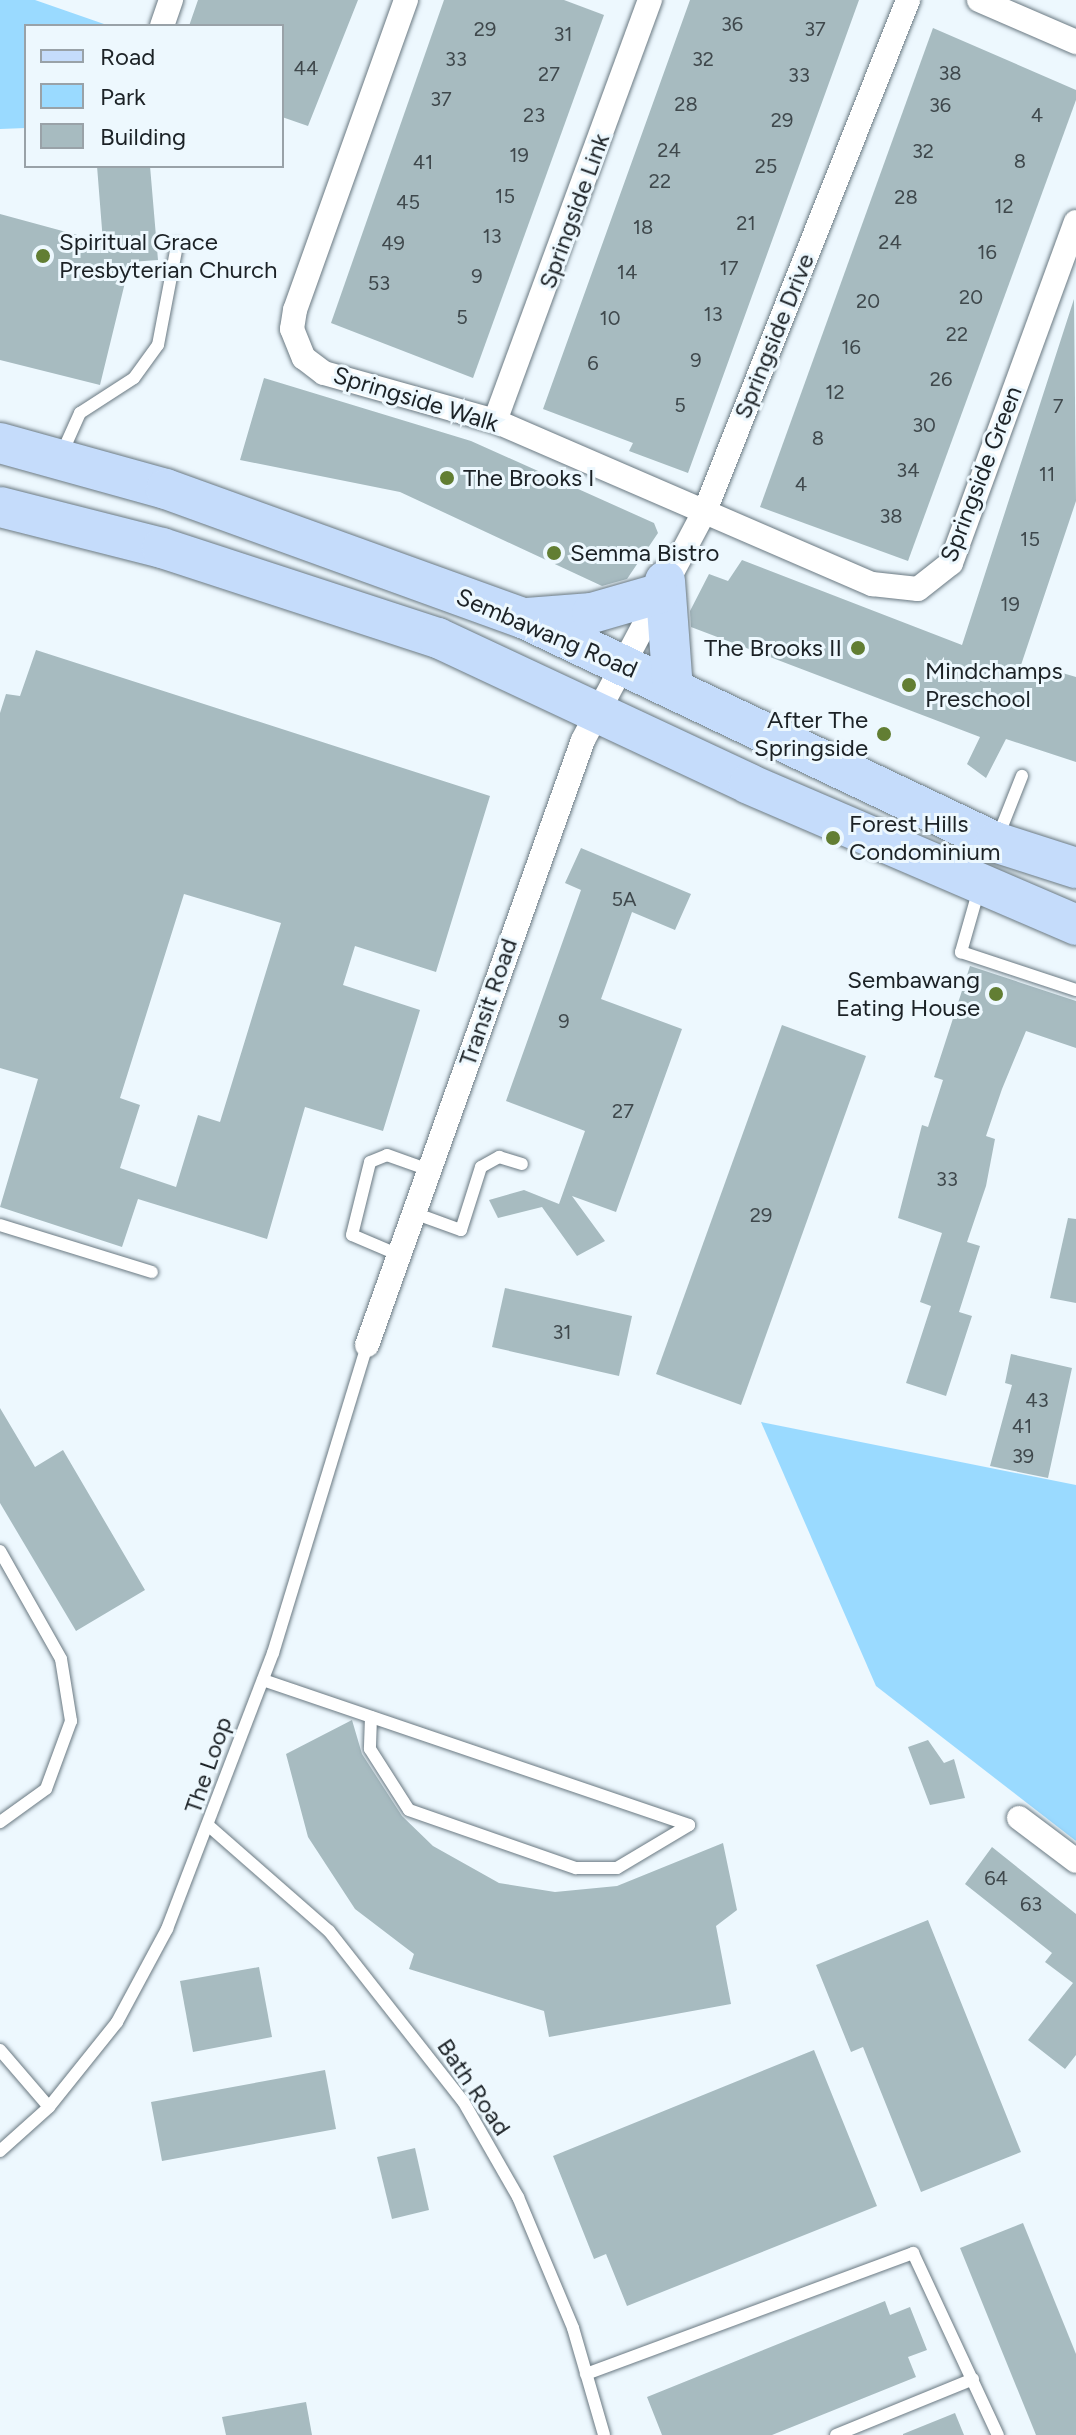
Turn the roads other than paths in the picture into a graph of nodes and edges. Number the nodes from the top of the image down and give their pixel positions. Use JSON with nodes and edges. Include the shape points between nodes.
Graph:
{"nodes":[{"id":1,"x":171,"y":0,"type":"edge"},
{"id":2,"x":406,"y":0,"type":"edge"},
{"id":3,"x":650,"y":0,"type":"edge"},
{"id":4,"x":908,"y":0,"type":"edge"},
{"id":5,"x":979,"y":0,"type":"edge"},
{"id":6,"x":163,"y":24,"type":"edge"},
{"id":7,"x":1076,"y":42,"type":"edge"},
{"id":8,"x":1076,"y":222,"type":"edge"},
{"id":9,"x":177,"y":245,"type":"dead end"},
{"id":10,"x":495,"y":421,"type":"junction"},
{"id":11,"x":0,"y":443,"type":"edge"},
{"id":12,"x":59,"y":459,"type":"junction"},
{"id":13,"x":0,"y":507,"type":"edge"},
{"id":14,"x":705,"y":511,"type":"junction"},
{"id":15,"x":662,"y":588,"type":"junction"},
{"id":16,"x":523,"y":618,"type":"junction"},
{"id":17,"x":621,"y":664,"type":"junction"},
{"id":18,"x":673,"y":689,"type":"junction"},
{"id":19,"x":597,"y":708,"type":"junction"},
{"id":20,"x":1022,"y":776,"type":"dead end"},
{"id":21,"x":995,"y":842,"type":"junction"},
{"id":22,"x":1076,"y":868,"type":"edge"},
{"id":23,"x":980,"y":886,"type":"junction"},
{"id":24,"x":1076,"y":925,"type":"edge"},
{"id":25,"x":1076,"y":990,"type":"edge"},
{"id":26,"x":522,"y":1164,"type":"dead end"},
{"id":27,"x":429,"y":1170,"type":"junction"},
{"id":28,"x":414,"y":1213,"type":"junction"},
{"id":29,"x":0,"y":1225,"type":"edge"},
{"id":30,"x":399,"y":1255,"type":"junction"},
{"id":31,"x":152,"y":1272,"type":"dead end"},
{"id":32,"x":367,"y":1345,"type":"joint"},
{"id":33,"x":0,"y":1551,"type":"edge"},
{"id":34,"x":263,"y":1680,"type":"junction"},
{"id":35,"x":371,"y":1717,"type":"junction"},
{"id":36,"x":1019,"y":1818,"type":"dead end"},
{"id":37,"x":0,"y":1822,"type":"edge"},
{"id":38,"x":210,"y":1827,"type":"junction"},
{"id":39,"x":1076,"y":1861,"type":"edge"},
{"id":40,"x":0,"y":2050,"type":"edge"},
{"id":41,"x":49,"y":2107,"type":"junction"},
{"id":42,"x":0,"y":2151,"type":"edge"},
{"id":43,"x":586,"y":2374,"type":"junction"},
{"id":44,"x":973,"y":2379,"type":"junction"},
{"id":45,"x":604,"y":2435,"type":"edge"},
{"id":46,"x":836,"y":2435,"type":"edge"},
{"id":47,"x":998,"y":2435,"type":"edge"}],
"edges":[{"from":1,"to":6,"type":"street"},
{"from":2,"to":10,"type":"street","name":"Springside Walk","via":[[295,310],[295,347],[324,373]]},
{"from":3,"to":10,"type":"street","name":"Springside Link"},
{"from":4,"to":14,"type":"street","name":"Springside Drive"},
{"from":5,"to":7,"type":"street"},
{"from":8,"to":14,"type":"street","name":"Springside Green","via":[[951,563],[935,581],[918,589],[872,584]]},
{"from":9,"to":12,"type":"lane","via":[[158,345],[134,378],[80,413]]},
{"from":10,"to":14,"type":"street","name":"Springside Walk"},
{"from":11,"to":12,"type":"main road","name":"Sembawang Road"},
{"from":12,"to":16,"type":"main road","name":"Sembawang Road","via":[[166,489]]},
{"from":13,"to":19,"type":"main road","name":"Sembawang Road","via":[[162,548],[438,638]]},
{"from":14,"to":15,"type":"street","name":"Springside Drive"},
{"from":15,"to":16,"type":"main road","via":[[592,613]]},
{"from":15,"to":17,"type":"street","name":"Springside Drive"},
{"from":15,"to":18,"type":"main road"},
{"from":16,"to":17,"type":"main road","name":"Sembawang Road"},
{"from":17,"to":18,"type":"main road","name":"Sembawang Road"},
{"from":17,"to":19,"type":"street","name":"Transit Road"},
{"from":18,"to":21,"type":"main road","name":"Sembawang Road"},
{"from":19,"to":23,"type":"main road","name":"Sembawang Road"},
{"from":19,"to":27,"type":"street","name":"Transit Road"},
{"from":20,"to":21,"type":"lane"},
{"from":21,"to":22,"type":"main road","name":"Sembawang Road"},
{"from":23,"to":24,"type":"main road","name":"Sembawang Road"},
{"from":23,"to":25,"type":"lane","via":[[961,952]]},
{"from":26,"to":28,"type":"lane","via":[[499,1157],[481,1167],[461,1230]]},
{"from":27,"to":28,"type":"street","name":"Transit Road"},
{"from":27,"to":30,"type":"lane","via":[[387,1155],[370,1162],[352,1235]]},
{"from":28,"to":30,"type":"street","name":"Transit Road"},
{"from":29,"to":31,"type":"lane"},
{"from":30,"to":32,"type":"street","name":"Transit Road"},
{"from":32,"to":34,"type":"lane","name":"The Loop"},
{"from":33,"to":37,"type":"lane","via":[[61,1659],[71,1721],[46,1789]]},
{"from":34,"to":35,"type":"lane"},
{"from":34,"to":38,"type":"lane","name":"The Loop"},
{"from":35,"to":35,"type":"lane","via":[[370,1749],[409,1810],[576,1868],[617,1868],[689,1825]]},
{"from":36,"to":39,"type":"street"},
{"from":38,"to":41,"type":"lane","name":"The Loop","via":[[117,2022]]},
{"from":38,"to":43,"type":"lane","name":"Bath Road","via":[[329,1931],[463,2101],[518,2197]]},
{"from":40,"to":41,"type":"lane"},
{"from":41,"to":42,"type":"lane","name":"The Loop"},
{"from":43,"to":44,"type":"lane","via":[[907,2252],[919,2259]]},
{"from":43,"to":45,"type":"lane","name":"Bath Road"},
{"from":44,"to":46,"type":"lane"},
{"from":44,"to":47,"type":"lane"}]}
